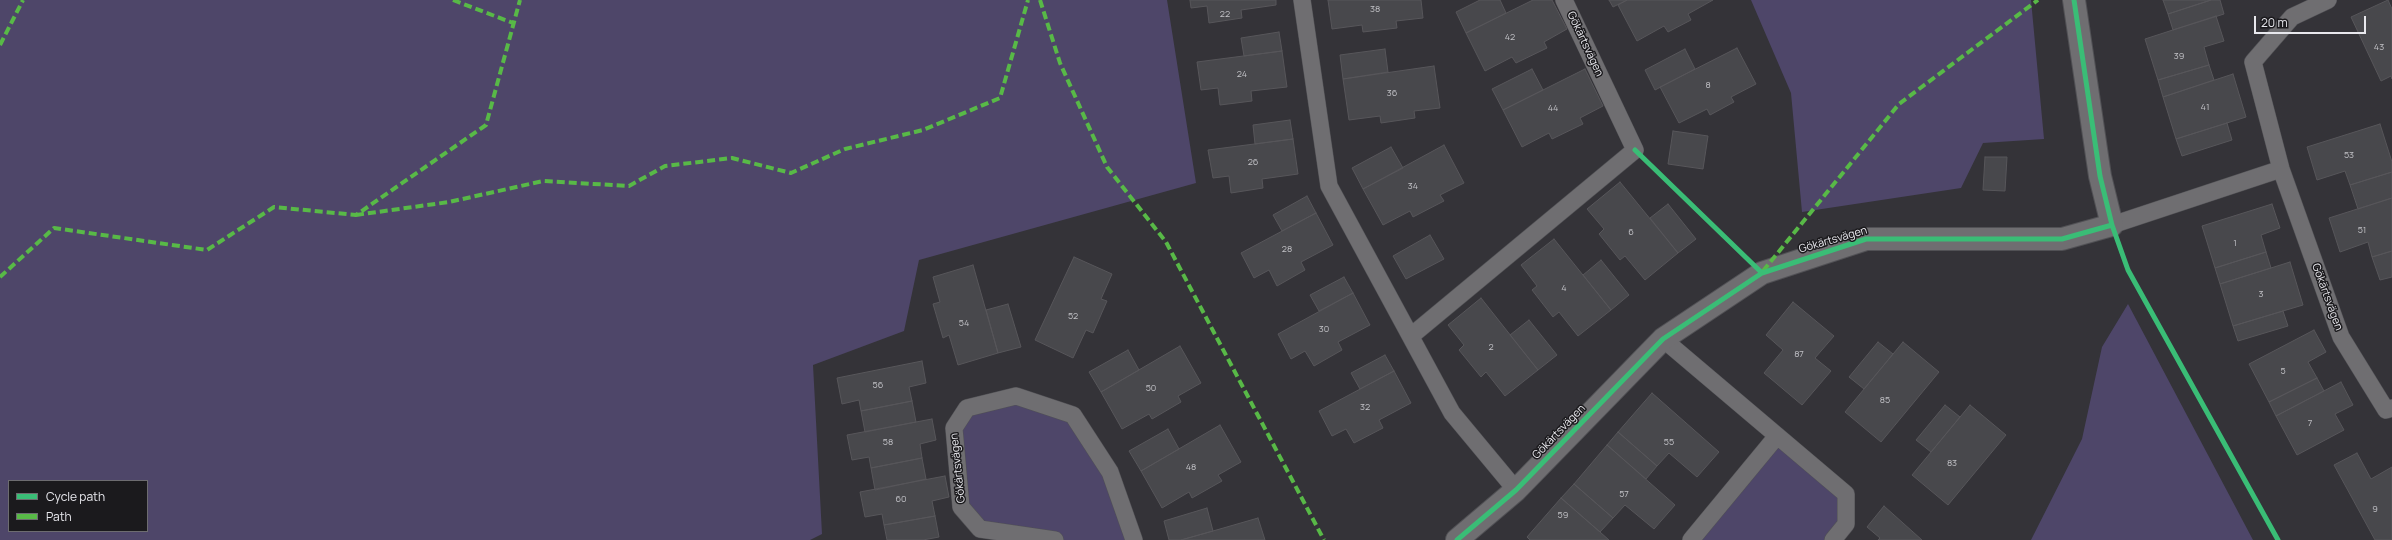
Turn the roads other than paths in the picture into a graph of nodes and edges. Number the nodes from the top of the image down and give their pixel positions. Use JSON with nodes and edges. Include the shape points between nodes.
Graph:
{"nodes":[{"id":1,"x":1302,"y":0,"type":"edge"},
{"id":2,"x":1564,"y":0,"type":"edge"},
{"id":3,"x":2074,"y":0,"type":"edge"},
{"id":4,"x":2328,"y":0,"type":"edge"},
{"id":5,"x":2282,"y":169,"type":"junction"},
{"id":6,"x":2112,"y":225,"type":"junction"},
{"id":7,"x":1411,"y":336,"type":"junction"},
{"id":8,"x":1663,"y":339,"type":"junction"},
{"id":9,"x":2392,"y":408,"type":"edge"},
{"id":10,"x":1777,"y":436,"type":"junction"},
{"id":11,"x":1516,"y":490,"type":"junction"},
{"id":12,"x":1131,"y":539,"type":"edge"},
{"id":13,"x":1055,"y":540,"type":"edge"},
{"id":14,"x":1457,"y":540,"type":"edge"},
{"id":15,"x":1691,"y":540,"type":"edge"},
{"id":16,"x":1833,"y":540,"type":"edge"}],
"edges":[{"from":1,"to":7,"type":"lane","via":[[1330,186]]},
{"from":2,"to":7,"type":"lane","name":"Gökärtsvägen","via":[[1635,150]]},
{"from":3,"to":6,"type":"street","via":[[2100,176]]},
{"from":4,"to":5,"type":"lane","name":"Gökärtsvägen","via":[[2292,16],[2252,62]]},
{"from":5,"to":6,"type":"lane","name":"Gökärtsvägen"},
{"from":5,"to":9,"type":"lane","name":"Gökärtsvägen","via":[[2341,337],[2386,410]]},
{"from":6,"to":8,"type":"street","name":"Gökärtsvägen","via":[[2062,239],[1866,239],[1762,273]]},
{"from":7,"to":11,"type":"lane","via":[[1452,413]]},
{"from":8,"to":10,"type":"lane"},
{"from":8,"to":11,"type":"street","name":"Gökärtsvägen"},
{"from":10,"to":15,"type":"lane"},
{"from":10,"to":16,"type":"lane","via":[[1846,494],[1846,524]]},
{"from":11,"to":14,"type":"street","name":"Gökärtsvägen"},
{"from":12,"to":13,"type":"lane","name":"Gökärtsvägen","via":[[1110,472],[1073,415],[1016,396],[967,408],[954,428],[961,507],[980,529]]}]}
